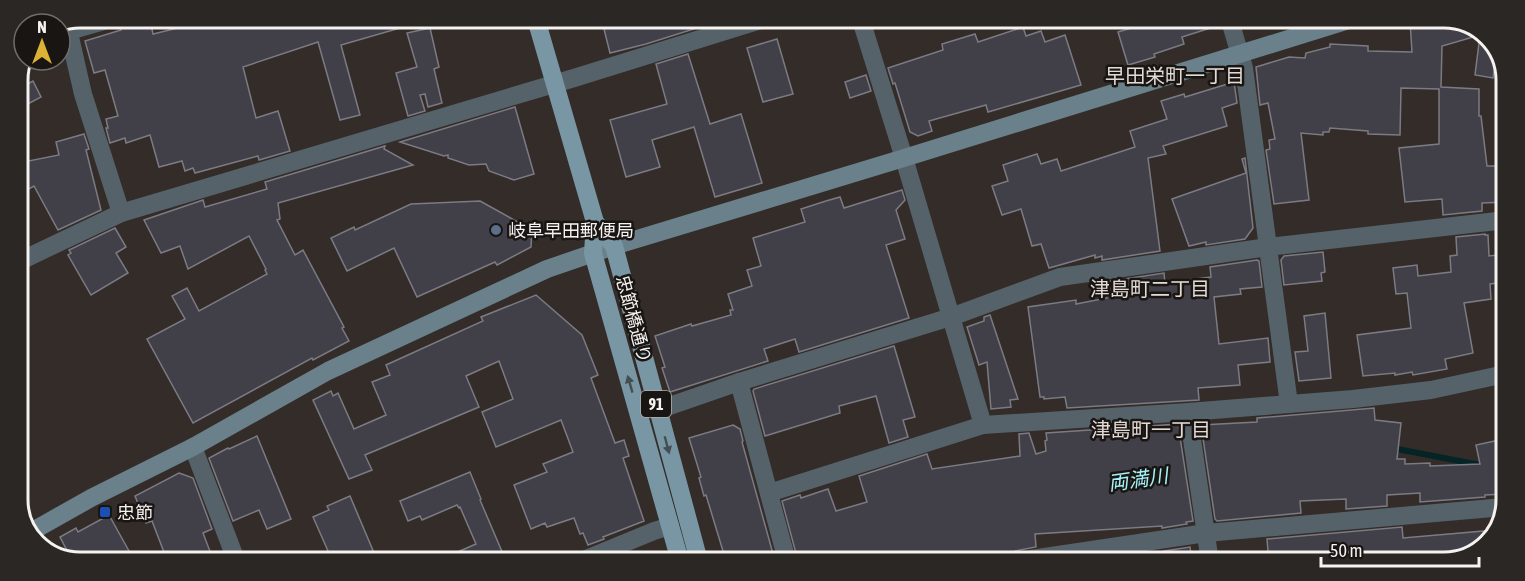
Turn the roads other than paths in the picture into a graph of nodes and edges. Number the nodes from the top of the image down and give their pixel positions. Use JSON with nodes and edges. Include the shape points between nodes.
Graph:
{"nodes":[{"id":1,"x":539,"y":28,"type":"edge"},
{"id":2,"x":735,"y":28,"type":"edge"},
{"id":3,"x":863,"y":28,"type":"edge"},
{"id":4,"x":1232,"y":28,"type":"edge"},
{"id":5,"x":1323,"y":28,"type":"edge"},
{"id":6,"x":1241,"y":53,"type":"junction"},
{"id":7,"x":72,"y":55,"type":"edge"},
{"id":8,"x":555,"y":84,"type":"junction"},
{"id":9,"x":904,"y":158,"type":"junction"},
{"id":10,"x":121,"y":213,"type":"junction"},
{"id":11,"x":1496,"y":221,"type":"edge"},
{"id":12,"x":595,"y":222,"type":"junction"},
{"id":13,"x":614,"y":246,"type":"junction"},
{"id":14,"x":1268,"y":247,"type":"junction"},
{"id":15,"x":593,"y":253,"type":"junction"},
{"id":16,"x":28,"y":257,"type":"edge"},
{"id":17,"x":951,"y":317,"type":"junction"},
{"id":18,"x":1496,"y":376,"type":"edge"},
{"id":19,"x":739,"y":382,"type":"junction"},
{"id":20,"x":1289,"y":404,"type":"junction"},
{"id":21,"x":657,"y":410,"type":"junction"},
{"id":22,"x":1188,"y":412,"type":"junction"},
{"id":23,"x":983,"y":425,"type":"junction"},
{"id":24,"x":193,"y":447,"type":"junction"},
{"id":25,"x":769,"y":493,"type":"junction"},
{"id":26,"x":1496,"y":508,"type":"edge"},
{"id":27,"x":670,"y":526,"type":"junction"},
{"id":28,"x":37,"y":529,"type":"edge"},
{"id":29,"x":1206,"y":533,"type":"junction"},
{"id":30,"x":233,"y":552,"type":"edge"},
{"id":31,"x":603,"y":552,"type":"edge"},
{"id":32,"x":677,"y":552,"type":"edge"},
{"id":33,"x":696,"y":552,"type":"edge"},
{"id":34,"x":785,"y":552,"type":"edge"},
{"id":35,"x":1076,"y":552,"type":"edge"},
{"id":36,"x":1209,"y":552,"type":"edge"}],
"edges":[{"from":1,"to":8,"type":"main road","name":"忠節橋通り","number":"91"},
{"from":2,"to":8,"type":"street"},
{"from":3,"to":9,"type":"street"},
{"from":4,"to":6,"type":"street"},
{"from":5,"to":6,"type":"street"},
{"from":6,"to":9,"type":"street"},
{"from":6,"to":14,"type":"street"},
{"from":7,"to":10,"type":"street"},
{"from":8,"to":10,"type":"street"},
{"from":8,"to":12,"type":"main road","name":"忠節橋通り","number":"91"},
{"from":9,"to":13,"type":"street"},
{"from":9,"to":17,"type":"street"},
{"from":10,"to":16,"type":"street"},
{"from":11,"to":14,"type":"street"},
{"from":12,"to":13,"type":"main road","name":"忠節橋通り","number":"91"},
{"from":12,"to":15,"type":"main road","name":"忠節橋通り","number":"91"},
{"from":13,"to":15,"type":"street"},
{"from":13,"to":21,"type":"main road","name":"忠節橋通り","number":"91"},
{"from":14,"to":17,"type":"street","via":[[1060,277]]},
{"from":14,"to":20,"type":"street"},
{"from":15,"to":24,"type":"street","via":[[547,269],[328,371]]},
{"from":27,"to":15,"type":"main road","name":"忠節橋通り","number":"91","one_way":true},
{"from":17,"to":19,"type":"street"},
{"from":17,"to":23,"type":"street"},
{"from":18,"to":20,"type":"street","via":[[1431,390]]},
{"from":19,"to":21,"type":"street"},
{"from":19,"to":25,"type":"street"},
{"from":20,"to":22,"type":"street"},
{"from":21,"to":33,"type":"main road","name":"忠節橋通り","number":"91","one_way":true},
{"from":22,"to":23,"type":"street"},
{"from":22,"to":29,"type":"street"},
{"from":23,"to":25,"type":"street"},
{"from":24,"to":28,"type":"street"},
{"from":24,"to":30,"type":"street"},
{"from":25,"to":34,"type":"street"},
{"from":26,"to":29,"type":"street"},
{"from":27,"to":31,"type":"street"},
{"from":27,"to":32,"type":"main road","name":"忠節橋通り","number":"91"},
{"from":29,"to":35,"type":"street"},
{"from":29,"to":36,"type":"street"}]}
